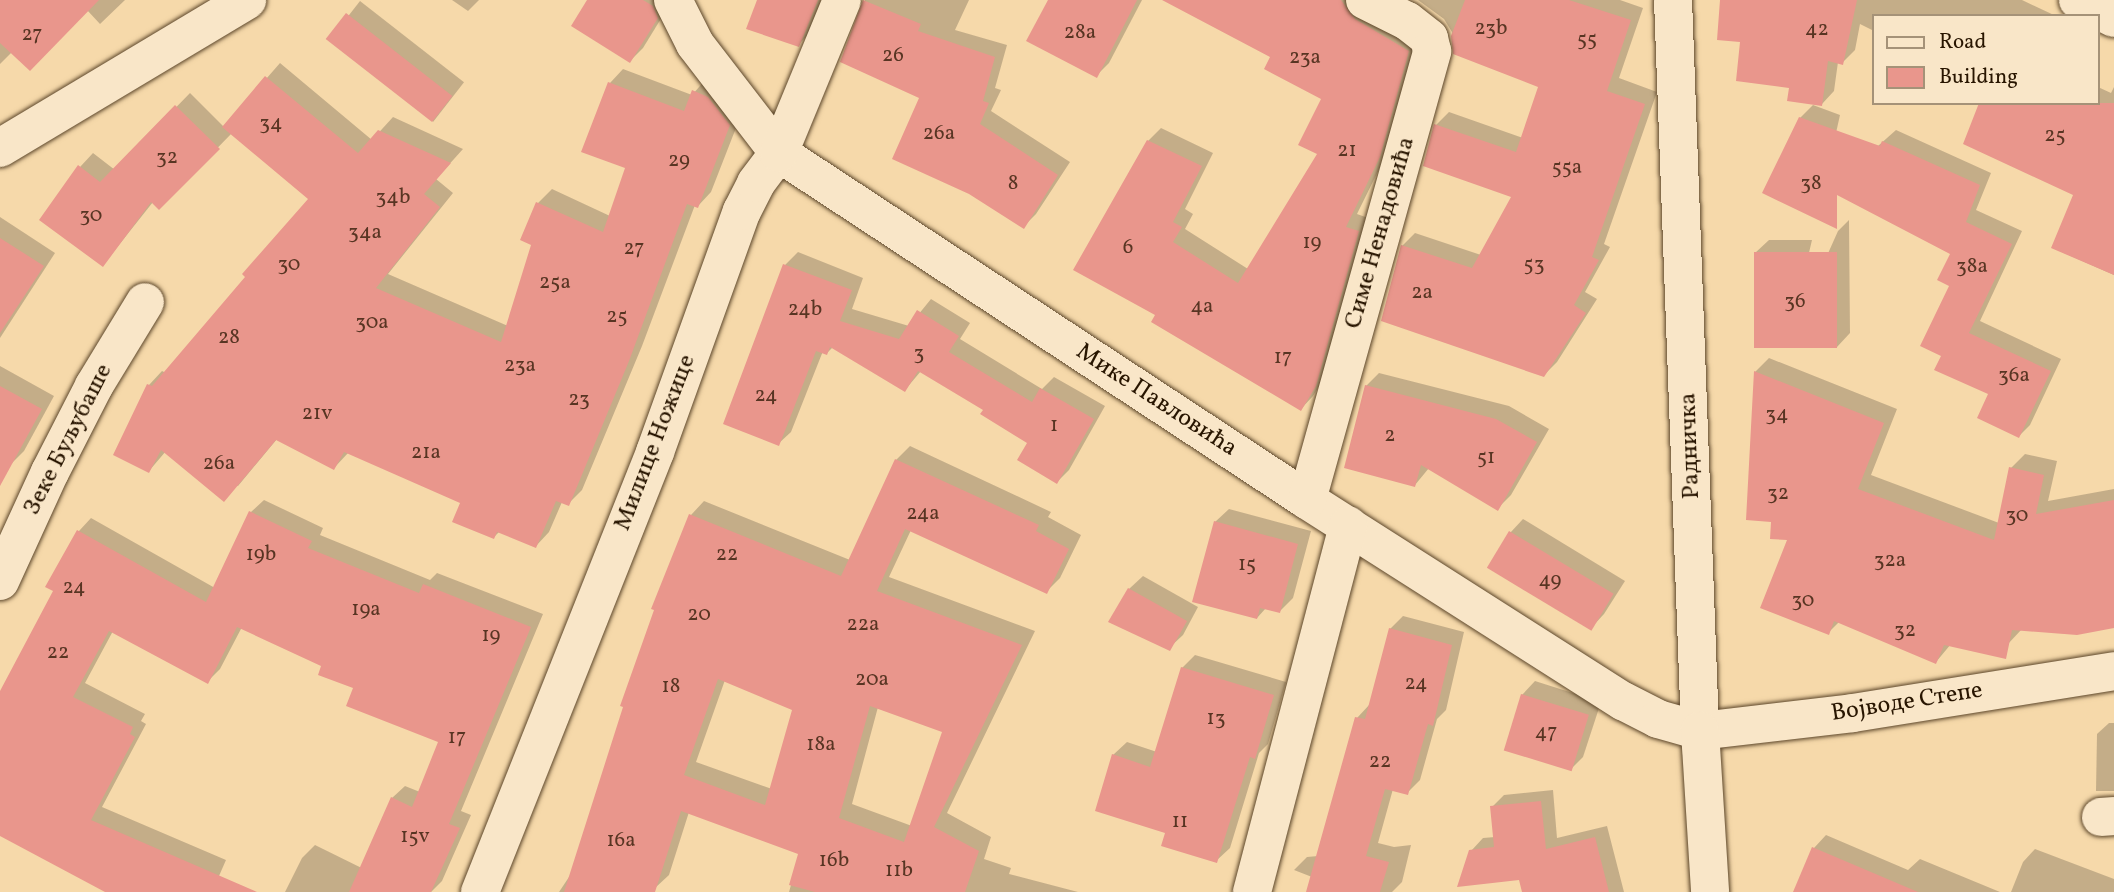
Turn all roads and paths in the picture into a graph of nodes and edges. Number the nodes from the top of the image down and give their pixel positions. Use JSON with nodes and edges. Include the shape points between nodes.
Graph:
{"nodes":[{"id":1,"x":247,"y":0,"type":"edge"},
{"id":2,"x":673,"y":0,"type":"edge"},
{"id":3,"x":842,"y":0,"type":"edge"},
{"id":4,"x":1365,"y":0,"type":"edge"},
{"id":5,"x":1673,"y":0,"type":"edge"},
{"id":6,"x":2078,"y":0,"type":"edge"},
{"id":7,"x":2114,"y":18,"type":"edge"},
{"id":8,"x":0,"y":148,"type":"edge"},
{"id":9,"x":779,"y":153,"type":"junction"},
{"id":10,"x":145,"y":302,"type":"dead end"},
{"id":11,"x":1307,"y":500,"type":"junction"},
{"id":12,"x":1348,"y":525,"type":"junction"},
{"id":13,"x":0,"y":581,"type":"edge"},
{"id":14,"x":2114,"y":671,"type":"edge"},
{"id":15,"x":1700,"y":732,"type":"junction"},
{"id":16,"x":480,"y":892,"type":"edge"},
{"id":17,"x":1252,"y":892,"type":"edge"},
{"id":18,"x":1710,"y":892,"type":"edge"}],
"edges":[{"from":1,"to":8,"type":"street"},
{"from":2,"to":9,"type":"street","name":"Мике Павловића","via":[[695,44]]},
{"from":3,"to":9,"type":"street","name":"Милице Ножице"},
{"from":4,"to":11,"type":"street","name":"Симе Ненадовића","via":[[1407,20],[1429,38],[1432,51]]},
{"from":5,"to":15,"type":"street","name":"Радничка"},
{"from":6,"to":7,"type":"street"},
{"from":9,"to":11,"type":"street","name":"Мике Павловића"},
{"from":9,"to":16,"type":"street","name":"Милице Ножице","via":[[742,211],[655,452]]},
{"from":10,"to":13,"type":"street","name":"Зеке Буљубаше","via":[[94,386]]},
{"from":11,"to":12,"type":"street","name":"Мике Павловића"},
{"from":12,"to":15,"type":"street","name":"Мике Павловића","via":[[1623,701],[1658,719]]},
{"from":12,"to":17,"type":"street"},
{"from":14,"to":15,"type":"street","name":"Војводе Степе","via":[[1853,713]]},
{"from":15,"to":18,"type":"street","name":"Радничка"}]}
